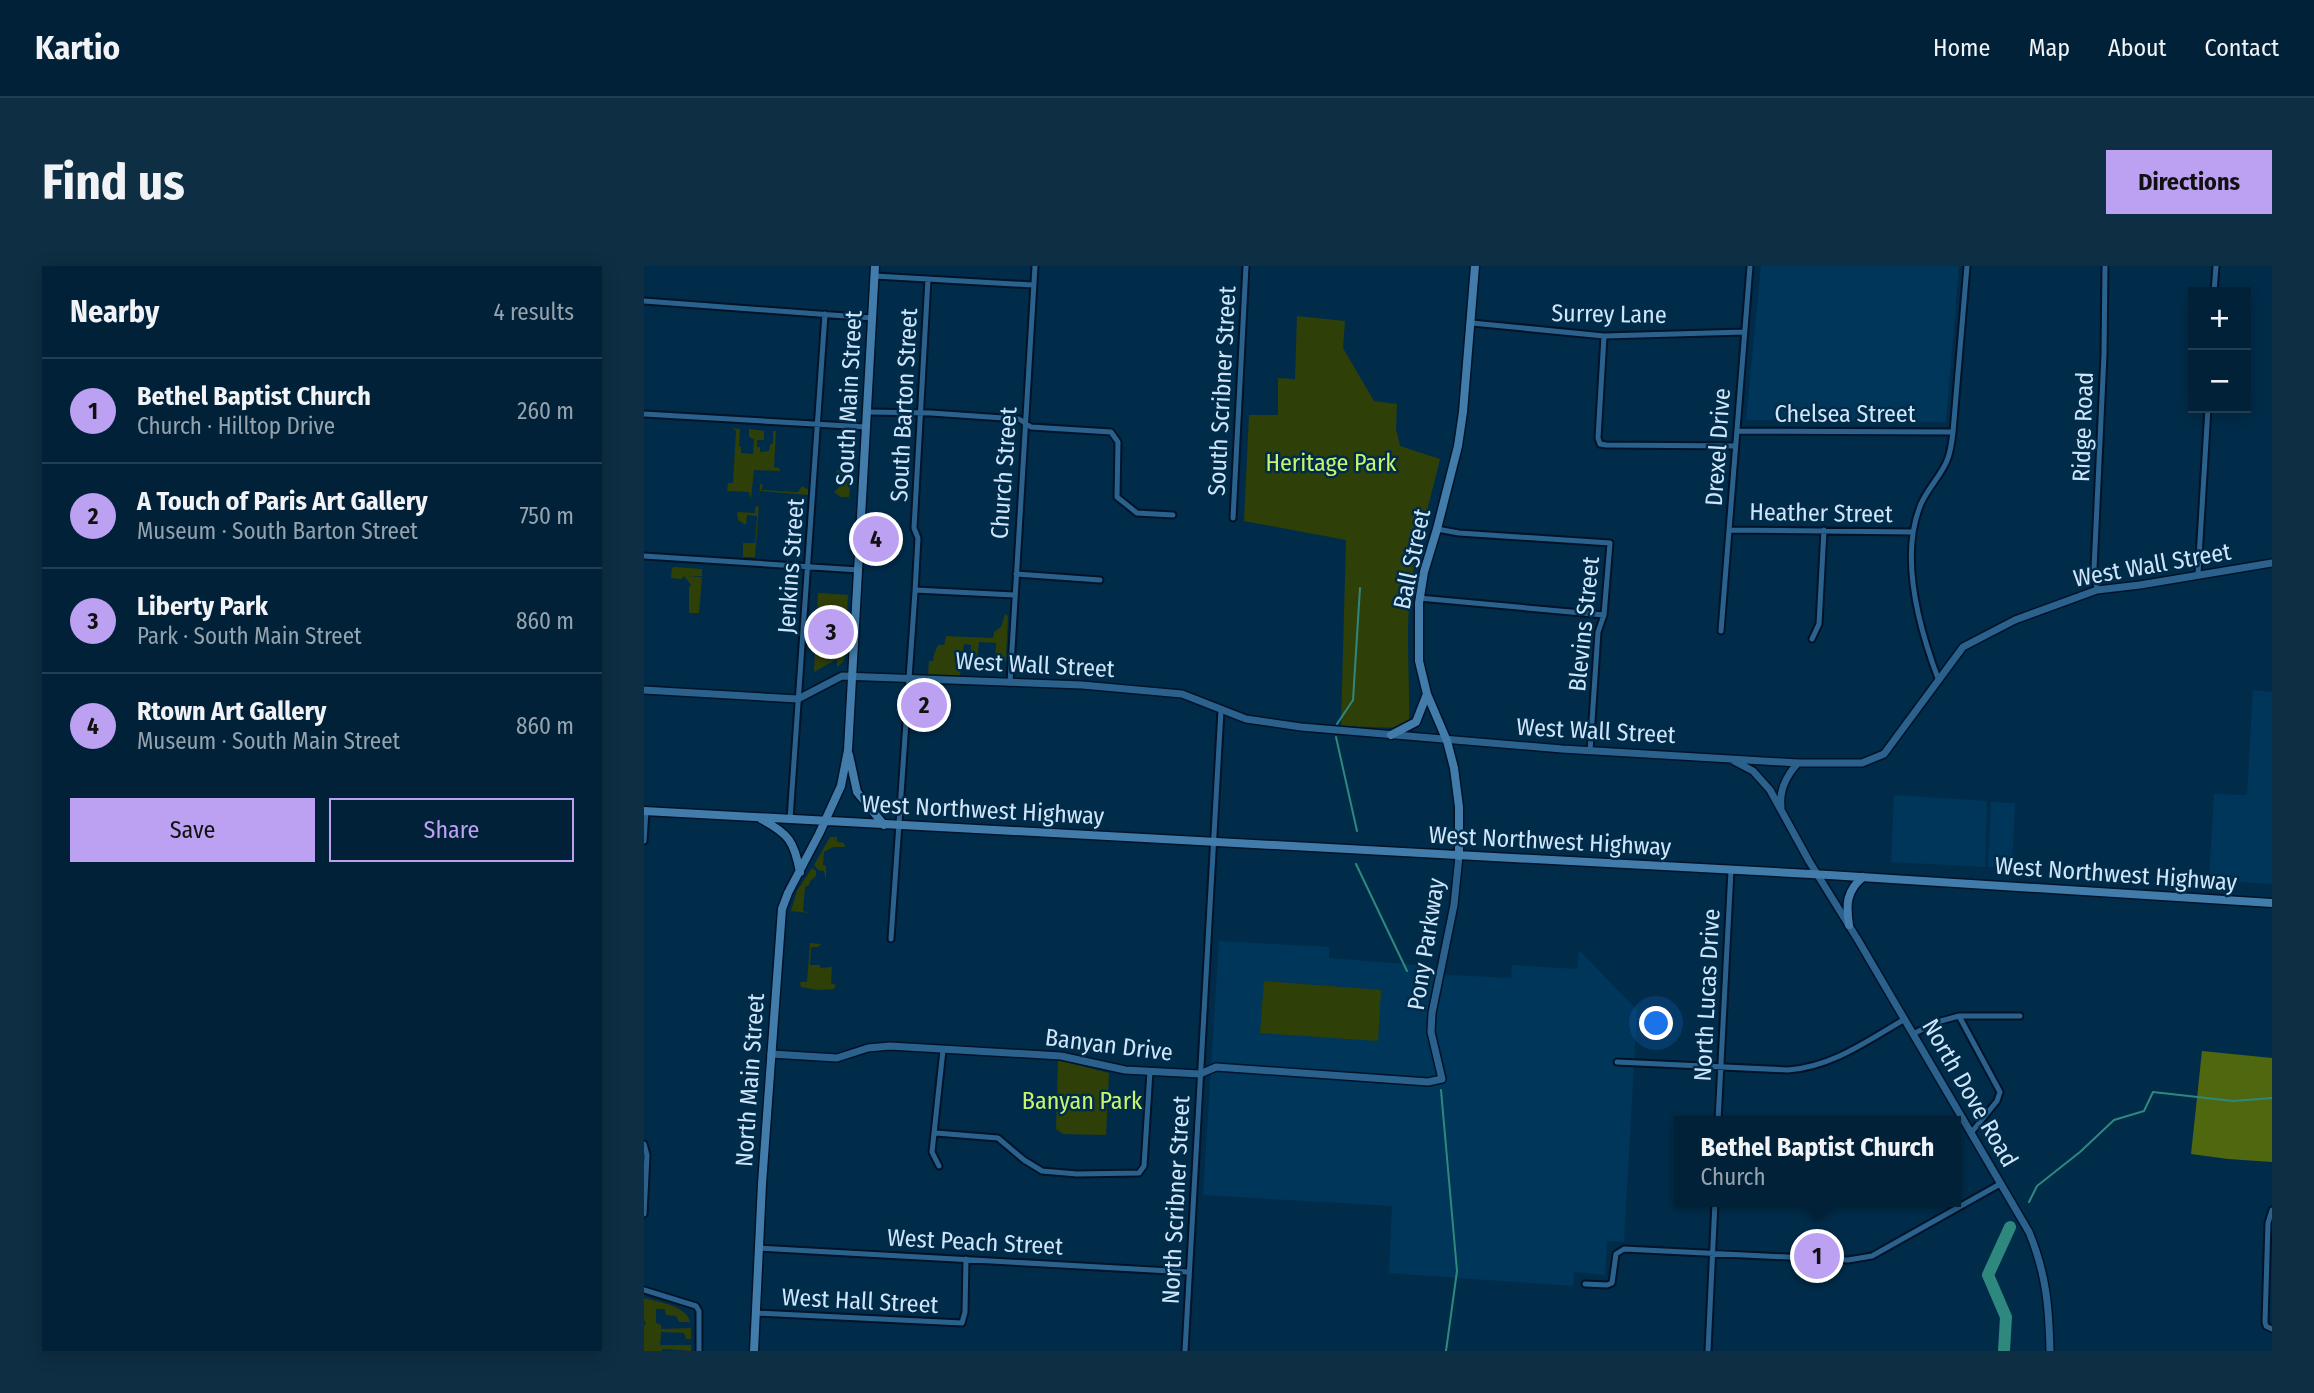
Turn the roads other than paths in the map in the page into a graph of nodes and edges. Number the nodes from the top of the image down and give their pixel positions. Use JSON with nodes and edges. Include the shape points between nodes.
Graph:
{"nodes":[{"id":1,"x":1035,"y":266,"type":"edge"},
{"id":2,"x":1246,"y":266,"type":"edge"},
{"id":3,"x":1475,"y":266,"type":"edge"},
{"id":4,"x":1750,"y":266,"type":"edge"},
{"id":5,"x":1967,"y":266,"type":"edge"},
{"id":6,"x":2105,"y":266,"type":"edge"},
{"id":7,"x":2216,"y":266,"type":"edge"},
{"id":8,"x":875,"y":271,"type":"edge"},
{"id":9,"x":928,"y":279,"type":"junction"},
{"id":10,"x":1034,"y":285,"type":"junction"},
{"id":11,"x":2214,"y":287,"type":"edge"},
{"id":12,"x":644,"y":301,"type":"edge"},
{"id":13,"x":825,"y":314,"type":"junction"},
{"id":14,"x":872,"y":318,"type":"junction"},
{"id":15,"x":1472,"y":323,"type":"junction"},
{"id":16,"x":1745,"y":332,"type":"junction"},
{"id":17,"x":1604,"y":337,"type":"junction"},
{"id":18,"x":867,"y":412,"type":"junction"},
{"id":19,"x":2208,"y":413,"type":"edge"},
{"id":20,"x":644,"y":414,"type":"edge"},
{"id":21,"x":921,"y":414,"type":"junction"},
{"id":22,"x":1025,"y":422,"type":"junction"},
{"id":23,"x":818,"y":425,"type":"junction"},
{"id":24,"x":866,"y":427,"type":"junction"},
{"id":25,"x":1737,"y":431,"type":"junction"},
{"id":26,"x":1953,"y":432,"type":"junction"},
{"id":27,"x":1736,"y":446,"type":"junction"},
{"id":28,"x":1172,"y":515,"type":"dead end"},
{"id":29,"x":1233,"y":518,"type":"dead end"},
{"id":30,"x":1437,"y":529,"type":"junction"},
{"id":31,"x":1730,"y":530,"type":"junction"},
{"id":32,"x":1824,"y":530,"type":"junction"},
{"id":33,"x":1912,"y":532,"type":"junction"},
{"id":34,"x":644,"y":556,"type":"edge"},
{"id":35,"x":2272,"y":563,"type":"edge"},
{"id":36,"x":809,"y":568,"type":"junction"},
{"id":37,"x":859,"y":570,"type":"junction"},
{"id":38,"x":1016,"y":574,"type":"junction"},
{"id":39,"x":2198,"y":574,"type":"junction"},
{"id":40,"x":1100,"y":580,"type":"dead end"},
{"id":41,"x":915,"y":590,"type":"junction"},
{"id":42,"x":2097,"y":590,"type":"junction"},
{"id":43,"x":1014,"y":595,"type":"junction"},
{"id":44,"x":1419,"y":598,"type":"junction"},
{"id":45,"x":1604,"y":615,"type":"junction"},
{"id":46,"x":1721,"y":631,"type":"dead end"},
{"id":47,"x":1812,"y":639,"type":"dead end"},
{"id":48,"x":853,"y":677,"type":"junction"},
{"id":49,"x":910,"y":678,"type":"junction"},
{"id":50,"x":1938,"y":681,"type":"junction"},
{"id":51,"x":1010,"y":683,"type":"junction"},
{"id":52,"x":644,"y":690,"type":"edge"},
{"id":53,"x":1427,"y":694,"type":"junction"},
{"id":54,"x":798,"y":699,"type":"junction"},
{"id":55,"x":1221,"y":710,"type":"junction"},
{"id":56,"x":1391,"y":735,"type":"junction"},
{"id":57,"x":1447,"y":741,"type":"junction"},
{"id":58,"x":848,"y":750,"type":"junction"},
{"id":59,"x":1590,"y":751,"type":"junction"},
{"id":60,"x":1725,"y":758,"type":"junction"},
{"id":61,"x":1798,"y":763,"type":"junction"},
{"id":62,"x":645,"y":811,"type":"edge"},
{"id":63,"x":1782,"y":811,"type":"junction"},
{"id":64,"x":760,"y":818,"type":"junction"},
{"id":65,"x":790,"y":819,"type":"junction"},
{"id":66,"x":825,"y":821,"type":"junction"},
{"id":67,"x":884,"y":825,"type":"junction"},
{"id":68,"x":898,"y":825,"type":"junction"},
{"id":69,"x":644,"y":841,"type":"edge"},
{"id":70,"x":1215,"y":842,"type":"junction"},
{"id":71,"x":1459,"y":856,"type":"junction"},
{"id":72,"x":1731,"y":870,"type":"junction"},
{"id":73,"x":800,"y":872,"type":"junction"},
{"id":74,"x":1815,"y":872,"type":"junction"},
{"id":75,"x":1863,"y":877,"type":"junction"},
{"id":76,"x":2272,"y":903,"type":"edge"},
{"id":77,"x":1849,"y":925,"type":"junction"},
{"id":78,"x":891,"y":939,"type":"dead end"},
{"id":79,"x":1959,"y":1016,"type":"junction"},
{"id":80,"x":2020,"y":1016,"type":"dead end"},
{"id":81,"x":1905,"y":1019,"type":"junction"},
{"id":82,"x":1913,"y":1034,"type":"junction"},
{"id":83,"x":943,"y":1050,"type":"junction"},
{"id":84,"x":771,"y":1054,"type":"junction"},
{"id":85,"x":1617,"y":1062,"type":"dead end"},
{"id":86,"x":1721,"y":1068,"type":"junction"},
{"id":87,"x":1150,"y":1071,"type":"junction"},
{"id":88,"x":1200,"y":1074,"type":"junction"},
{"id":89,"x":1442,"y":1079,"type":"joint"},
{"id":90,"x":1718,"y":1116,"type":"edge"},
{"id":91,"x":936,"y":1133,"type":"junction"},
{"id":92,"x":1971,"y":1133,"type":"junction"},
{"id":93,"x":644,"y":1144,"type":"edge"},
{"id":94,"x":939,"y":1166,"type":"dead end"},
{"id":95,"x":2000,"y":1184,"type":"junction"},
{"id":96,"x":1961,"y":1206,"type":"edge"},
{"id":97,"x":1715,"y":1207,"type":"edge"},
{"id":98,"x":1959,"y":1207,"type":"edge"},
{"id":99,"x":2272,"y":1210,"type":"edge"},
{"id":100,"x":644,"y":1214,"type":"edge"},
{"id":101,"x":759,"y":1248,"type":"junction"},
{"id":102,"x":1713,"y":1253,"type":"junction"},
{"id":103,"x":966,"y":1259,"type":"junction"},
{"id":104,"x":1188,"y":1272,"type":"junction"},
{"id":105,"x":1585,"y":1284,"type":"dead end"},
{"id":106,"x":644,"y":1290,"type":"edge"},
{"id":107,"x":756,"y":1313,"type":"junction"},
{"id":108,"x":2272,"y":1329,"type":"edge"},
{"id":109,"x":699,"y":1351,"type":"edge"},
{"id":110,"x":754,"y":1351,"type":"edge"},
{"id":111,"x":1185,"y":1351,"type":"edge"},
{"id":112,"x":1708,"y":1351,"type":"edge"},
{"id":113,"x":2049,"y":1351,"type":"edge"}],
"edges":[{"from":1,"to":10,"type":"street","name":"Church Street"},
{"from":2,"to":29,"type":"street","name":"South Scribner Street"},
{"from":3,"to":15,"type":"main road","name":"Ball Street"},
{"from":4,"to":16,"type":"street","name":"Drexel Drive"},
{"from":5,"to":26,"type":"street"},
{"from":6,"to":42,"type":"street","name":"Ridge Road","via":[[2094,569]]},
{"from":7,"to":11,"type":"street"},
{"from":8,"to":9,"type":"street"},
{"from":8,"to":14,"type":"main road","name":"South Main Street"},
{"from":9,"to":10,"type":"street"},
{"from":9,"to":21,"type":"street","name":"South Barton Street"},
{"from":10,"to":22,"type":"street","name":"Church Street"},
{"from":12,"to":13,"type":"street"},
{"from":13,"to":14,"type":"street"},
{"from":13,"to":23,"type":"street","name":"Jenkins Street"},
{"from":14,"to":18,"type":"main road","name":"South Main Street"},
{"from":15,"to":17,"type":"street","name":"Surrey Lane"},
{"from":15,"to":30,"type":"main road","name":"Ball Street","via":[[1458,446]]},
{"from":16,"to":17,"type":"street","name":"Surrey Lane"},
{"from":16,"to":25,"type":"street","name":"Drexel Drive"},
{"from":17,"to":27,"type":"street","via":[[1600,444]]},
{"from":18,"to":21,"type":"street"},
{"from":18,"to":24,"type":"main road","name":"South Main Street"},
{"from":19,"to":39,"type":"street"},
{"from":20,"to":23,"type":"street"},
{"from":21,"to":22,"type":"street"},
{"from":21,"to":41,"type":"street","name":"South Barton Street"},
{"from":22,"to":28,"type":"street","via":[[1031,427],[1111,432],[1118,442],[1117,497],[1137,513]]},
{"from":22,"to":38,"type":"street","name":"Church Street"},
{"from":23,"to":24,"type":"street"},
{"from":23,"to":36,"type":"street","name":"Jenkins Street"},
{"from":24,"to":37,"type":"main road","name":"South Main Street"},
{"from":25,"to":26,"type":"street","name":"Chelsea Street"},
{"from":25,"to":27,"type":"street","name":"Drexel Drive"},
{"from":26,"to":33,"type":"street","via":[[1948,459],[1920,506]]},
{"from":27,"to":31,"type":"street","name":"Drexel Drive"},
{"from":30,"to":44,"type":"main road","name":"Ball Street"},
{"from":30,"to":45,"type":"street","name":"Blevins Street","via":[[1609,542]]},
{"from":31,"to":32,"type":"street","name":"Heather Street"},
{"from":31,"to":46,"type":"street","name":"Drexel Drive"},
{"from":32,"to":33,"type":"street","name":"Heather Street"},
{"from":32,"to":47,"type":"street","via":[[1819,624]]},
{"from":33,"to":50,"type":"street","via":[[1917,604]]},
{"from":34,"to":36,"type":"street"},
{"from":35,"to":39,"type":"street","name":"West Wall Street"},
{"from":36,"to":37,"type":"street"},
{"from":36,"to":54,"type":"street","name":"Jenkins Street"},
{"from":37,"to":48,"type":"main road","name":"South Main Street"},
{"from":38,"to":40,"type":"street"},
{"from":38,"to":43,"type":"street","name":"Church Street"},
{"from":39,"to":42,"type":"street","name":"West Wall Street"},
{"from":41,"to":43,"type":"street"},
{"from":41,"to":49,"type":"street","name":"South Barton Street"},
{"from":42,"to":50,"type":"street","name":"West Wall Street","via":[[2015,620],[1963,647]]},
{"from":43,"to":51,"type":"street","name":"Church Street"},
{"from":44,"to":45,"type":"street"},
{"from":44,"to":53,"type":"main road","name":"Ball Street","via":[[1419,661]]},
{"from":45,"to":59,"type":"street","name":"Blevins Street","via":[[1598,632]]},
{"from":48,"to":49,"type":"street","name":"West Wall Street"},
{"from":48,"to":54,"type":"street","name":"West Wall Street","via":[[842,676]]},
{"from":48,"to":58,"type":"main road","name":"South Main Street"},
{"from":49,"to":51,"type":"street","name":"West Wall Street"},
{"from":49,"to":68,"type":"street","name":"South Barton Street"},
{"from":50,"to":61,"type":"street","name":"West Wall Street","via":[[1884,754],[1862,764]]},
{"from":51,"to":55,"type":"street","name":"West Wall Street","via":[[1162,691]]},
{"from":52,"to":54,"type":"street"},
{"from":53,"to":56,"type":"main road","via":[[1416,722]]},
{"from":53,"to":57,"type":"main road","name":"Ball Street"},
{"from":54,"to":65,"type":"street","name":"Jenkins Street"},
{"from":55,"to":56,"type":"street","name":"West Wall Street","via":[[1265,723]]},
{"from":55,"to":70,"type":"street"},
{"from":56,"to":57,"type":"street","name":"West Wall Street"},
{"from":57,"to":59,"type":"street","name":"West Wall Street"},
{"from":57,"to":71,"type":"main road","name":"Ball Street","via":[[1459,807]]},
{"from":58,"to":66,"type":"main road","name":"South Main Street","via":[[841,786]]},
{"from":58,"to":67,"type":"main road","via":[[857,792]]},
{"from":59,"to":60,"type":"street","name":"West Wall Street"},
{"from":60,"to":61,"type":"street","name":"West Wall Street"},
{"from":60,"to":63,"type":"street","name":"North Dove Road","via":[[1753,771]]},
{"from":61,"to":63,"type":"street","via":[[1784,783]]},
{"from":62,"to":64,"type":"main road","name":"West Northwest Highway"},
{"from":62,"to":69,"type":"street"},
{"from":63,"to":74,"type":"street","name":"North Dove Road"},
{"from":64,"to":65,"type":"main road","name":"West Northwest Highway"},
{"from":64,"to":73,"type":"main road","via":[[793,843]]},
{"from":65,"to":66,"type":"main road","name":"West Northwest Highway"},
{"from":66,"to":67,"type":"main road","name":"West Northwest Highway"},
{"from":66,"to":73,"type":"main road","name":"North Main Street"},
{"from":67,"to":68,"type":"main road","name":"West Northwest Highway"},
{"from":68,"to":70,"type":"main road","name":"West Northwest Highway"},
{"from":68,"to":78,"type":"street","name":"South Barton Street"},
{"from":70,"to":71,"type":"main road","name":"West Northwest Highway"},
{"from":70,"to":88,"type":"street","name":"North Scribner Street"},
{"from":71,"to":72,"type":"main road","name":"West Northwest Highway"},
{"from":71,"to":89,"type":"street","name":"Pony Parkway","via":[[1432,1013],[1431,1032]]},
{"from":72,"to":74,"type":"main road","name":"West Northwest Highway"},
{"from":72,"to":86,"type":"street","name":"North Lucas Drive"},
{"from":73,"to":84,"type":"main road","name":"North Main Street","via":[[782,909]]},
{"from":74,"to":75,"type":"main road","name":"West Northwest Highway"},
{"from":74,"to":77,"type":"street","name":"North Dove Road"},
{"from":75,"to":76,"type":"main road","name":"West Northwest Highway"},
{"from":75,"to":77,"type":"main road","via":[[1849,893]]},
{"from":77,"to":81,"type":"street","name":"North Dove Road"},
{"from":79,"to":80,"type":"street"},
{"from":79,"to":82,"type":"street"},
{"from":79,"to":92,"type":"street","via":[[2000,1091]]},
{"from":81,"to":82,"type":"street","name":"North Dove Road"},
{"from":81,"to":86,"type":"street","via":[[1829,1063],[1812,1068]]},
{"from":82,"to":92,"type":"street","name":"North Dove Road"},
{"from":83,"to":84,"type":"street","name":"Banyan Drive","via":[[877,1046],[837,1058]]},
{"from":83,"to":87,"type":"street","name":"Banyan Drive","via":[[1061,1056]]},
{"from":83,"to":91,"type":"street"},
{"from":84,"to":101,"type":"main road","name":"North Main Street"},
{"from":85,"to":86,"type":"street"},
{"from":86,"to":90,"type":"street","name":"North Lucas Drive"},
{"from":87,"to":88,"type":"street","name":"Banyan Drive"},
{"from":87,"to":91,"type":"street","via":[[1144,1166],[1139,1173],[1042,1171],[998,1138]]},
{"from":88,"to":89,"type":"street","name":"Banyan Drive","via":[[1216,1068],[1428,1082]]},
{"from":88,"to":104,"type":"street","name":"North Scribner Street"},
{"from":91,"to":94,"type":"street","via":[[932,1152]]},
{"from":92,"to":95,"type":"street","name":"North Dove Road"},
{"from":93,"to":100,"type":"street","via":[[648,1155]]},
{"from":95,"to":96,"type":"street"},
{"from":95,"to":113,"type":"street","name":"North Dove Road","via":[[2039,1257],[2049,1313]]},
{"from":97,"to":102,"type":"street"},
{"from":98,"to":102,"type":"street","via":[[1872,1256],[1835,1260]]},
{"from":99,"to":108,"type":"street","via":[[2265,1322]]},
{"from":101,"to":103,"type":"street","name":"West Peach Street"},
{"from":101,"to":107,"type":"main road","name":"North Main Street"},
{"from":102,"to":105,"type":"street","via":[[1623,1250],[1616,1254],[1612,1283]]},
{"from":102,"to":112,"type":"street"},
{"from":103,"to":104,"type":"street","name":"West Peach Street"},
{"from":103,"to":107,"type":"street","name":"West Hall Street","via":[[962,1323]]},
{"from":104,"to":111,"type":"street","name":"North Scribner Street"},
{"from":106,"to":109,"type":"street","via":[[691,1303],[699,1311]]},
{"from":107,"to":110,"type":"main road","name":"North Main Street"}]}
